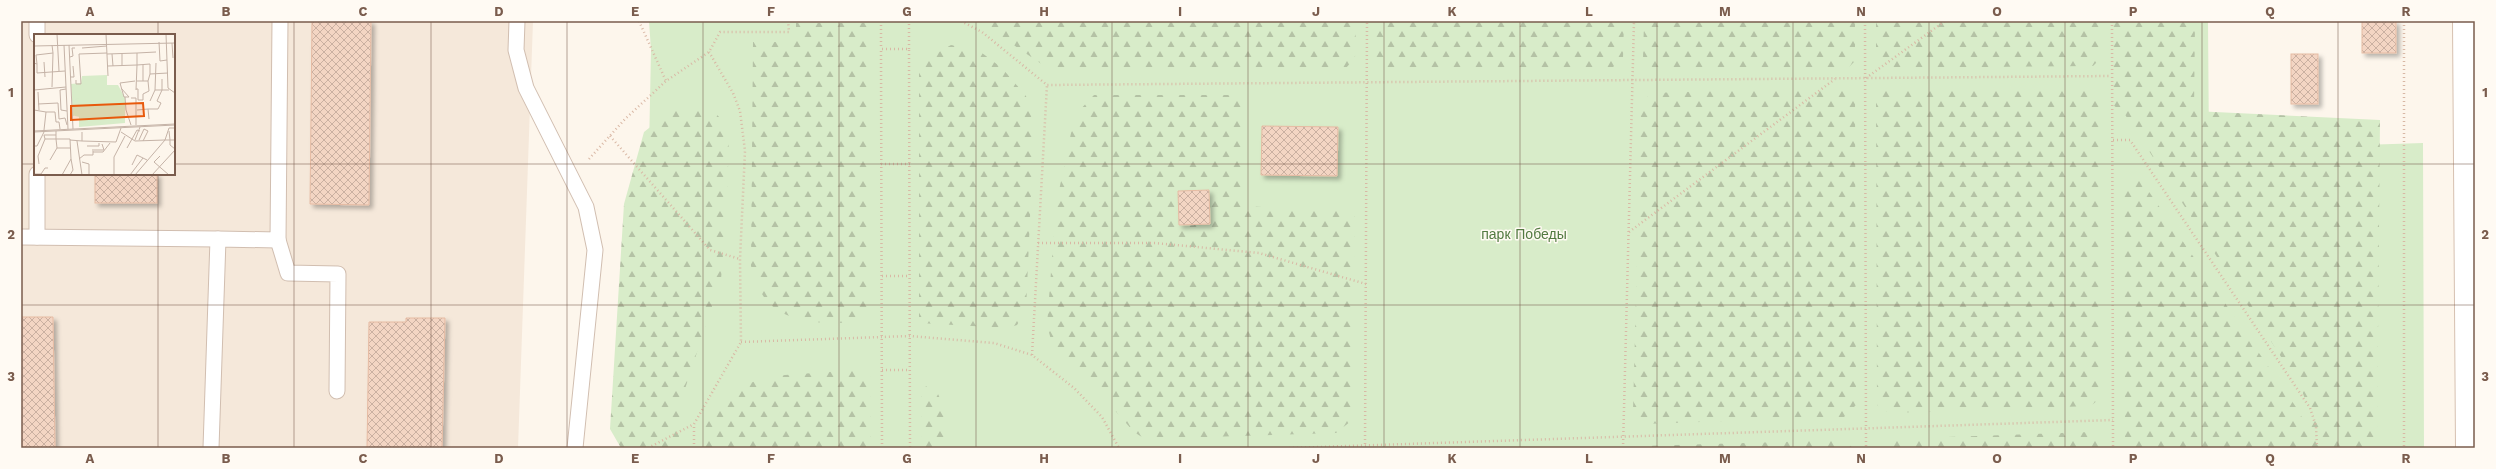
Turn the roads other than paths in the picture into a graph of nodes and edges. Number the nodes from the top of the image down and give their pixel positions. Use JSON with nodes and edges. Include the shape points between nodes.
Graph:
{"nodes":[{"id":1,"x":37,"y":21,"type":"edge"},
{"id":2,"x":280,"y":21,"type":"edge"},
{"id":3,"x":517,"y":21,"type":"edge"},
{"id":4,"x":2464,"y":21,"type":"edge"},
{"id":5,"x":37,"y":34,"type":"edge"},
{"id":6,"x":37,"y":175,"type":"edge"},
{"id":7,"x":21,"y":237,"type":"edge"},
{"id":8,"x":37,"y":237,"type":"junction"},
{"id":9,"x":218,"y":240,"type":"junction"},
{"id":10,"x":278,"y":240,"type":"junction"},
{"id":11,"x":338,"y":391,"type":"dead end"},
{"id":12,"x":211,"y":448,"type":"edge"},
{"id":13,"x":575,"y":448,"type":"edge"},
{"id":14,"x":2467,"y":448,"type":"edge"}],
"edges":[{"from":1,"to":5,"type":"lane"},
{"from":2,"to":10,"type":"lane"},
{"from":3,"to":13,"type":"lane","via":[[516,50],[526,88],[586,207],[595,250]]},
{"from":4,"to":14,"type":"main road"},
{"from":6,"to":8,"type":"lane"},
{"from":7,"to":8,"type":"lane"},
{"from":8,"to":9,"type":"lane"},
{"from":9,"to":10,"type":"lane"},
{"from":9,"to":12,"type":"lane"},
{"from":10,"to":11,"type":"lane","via":[[288,273],[338,274]]}]}
